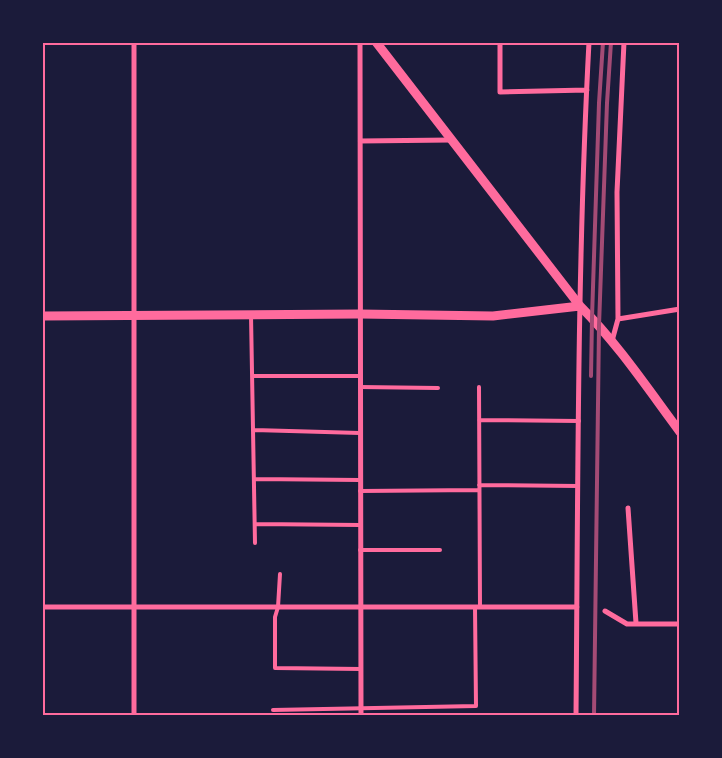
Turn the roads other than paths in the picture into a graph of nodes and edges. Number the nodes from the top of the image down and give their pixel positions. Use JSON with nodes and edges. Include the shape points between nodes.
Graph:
{"nodes":[{"id":1,"x":134,"y":42,"type":"edge"},
{"id":2,"x":360,"y":42,"type":"edge"},
{"id":3,"x":376,"y":42,"type":"edge"},
{"id":4,"x":500,"y":42,"type":"edge"},
{"id":5,"x":589,"y":42,"type":"edge"},
{"id":6,"x":624,"y":42,"type":"edge"},
{"id":7,"x":587,"y":90,"type":"junction"},
{"id":8,"x":451,"y":140,"type":"junction"},
{"id":9,"x":360,"y":141,"type":"junction"},
{"id":10,"x":580,"y":306,"type":"junction"},
{"id":11,"x":680,"y":310,"type":"edge"},
{"id":12,"x":360,"y":314,"type":"junction"},
{"id":13,"x":251,"y":315,"type":"junction"},
{"id":14,"x":42,"y":316,"type":"edge"},
{"id":15,"x":135,"y":316,"type":"junction"},
{"id":16,"x":618,"y":320,"type":"junction"},
{"id":17,"x":612,"y":341,"type":"junction"},
{"id":18,"x":252,"y":376,"type":"junction"},
{"id":19,"x":360,"y":376,"type":"junction"},
{"id":20,"x":360,"y":387,"type":"junction"},
{"id":21,"x":438,"y":388,"type":"dead end"},
{"id":22,"x":479,"y":388,"type":"dead end"},
{"id":23,"x":479,"y":420,"type":"junction"},
{"id":24,"x":579,"y":421,"type":"junction"},
{"id":25,"x":678,"y":429,"type":"edge"},
{"id":26,"x":253,"y":430,"type":"junction"},
{"id":27,"x":360,"y":433,"type":"junction"},
{"id":28,"x":254,"y":479,"type":"junction"},
{"id":29,"x":360,"y":480,"type":"junction"},
{"id":30,"x":578,"y":486,"type":"junction"},
{"id":31,"x":479,"y":487,"type":"junction"},
{"id":32,"x":360,"y":491,"type":"junction"},
{"id":33,"x":628,"y":508,"type":"dead end"},
{"id":34,"x":255,"y":524,"type":"junction"},
{"id":35,"x":360,"y":525,"type":"junction"},
{"id":36,"x":255,"y":542,"type":"dead end"},
{"id":37,"x":360,"y":550,"type":"junction"},
{"id":38,"x":440,"y":550,"type":"dead end"},
{"id":39,"x":280,"y":574,"type":"dead end"},
{"id":40,"x":361,"y":606,"type":"junction"},
{"id":41,"x":477,"y":606,"type":"junction"},
{"id":42,"x":42,"y":607,"type":"edge"},
{"id":43,"x":134,"y":607,"type":"junction"},
{"id":44,"x":278,"y":607,"type":"junction"},
{"id":45,"x":577,"y":607,"type":"junction"},
{"id":46,"x":605,"y":611,"type":"dead end"},
{"id":47,"x":636,"y":623,"type":"junction"},
{"id":48,"x":680,"y":624,"type":"edge"},
{"id":49,"x":361,"y":669,"type":"junction"},
{"id":50,"x":361,"y":708,"type":"junction"},
{"id":51,"x":273,"y":710,"type":"dead end"},
{"id":52,"x":134,"y":716,"type":"edge"},
{"id":53,"x":361,"y":716,"type":"edge"},
{"id":54,"x":576,"y":716,"type":"edge"}],
"edges":[{"from":1,"to":15,"type":"street"},
{"from":2,"to":9,"type":"street"},
{"from":3,"to":8,"type":"street"},
{"from":4,"to":7,"type":"street","via":[[500,92]]},
{"from":5,"to":7,"type":"street"},
{"from":6,"to":16,"type":"street","via":[[617,192]]},
{"from":7,"to":10,"type":"street"},
{"from":8,"to":9,"type":"street"},
{"from":8,"to":10,"type":"street"},
{"from":9,"to":12,"type":"street"},
{"from":10,"to":12,"type":"street","via":[[493,316]]},
{"from":10,"to":17,"type":"street"},
{"from":10,"to":24,"type":"street"},
{"from":11,"to":16,"type":"street"},
{"from":12,"to":13,"type":"street"},
{"from":12,"to":19,"type":"street"},
{"from":13,"to":15,"type":"street"},
{"from":13,"to":18,"type":"lane"},
{"from":14,"to":15,"type":"street"},
{"from":15,"to":43,"type":"street"},
{"from":16,"to":17,"type":"street"},
{"from":17,"to":25,"type":"street"},
{"from":18,"to":19,"type":"lane"},
{"from":18,"to":26,"type":"lane"},
{"from":19,"to":20,"type":"street"},
{"from":20,"to":21,"type":"lane"},
{"from":20,"to":27,"type":"street"},
{"from":22,"to":23,"type":"lane"},
{"from":23,"to":24,"type":"lane"},
{"from":23,"to":31,"type":"lane"},
{"from":24,"to":30,"type":"street"},
{"from":26,"to":27,"type":"lane"},
{"from":26,"to":28,"type":"lane"},
{"from":27,"to":29,"type":"street"},
{"from":28,"to":29,"type":"lane"},
{"from":28,"to":34,"type":"lane"},
{"from":29,"to":32,"type":"street"},
{"from":30,"to":31,"type":"lane"},
{"from":30,"to":45,"type":"street"},
{"from":31,"to":32,"type":"lane"},
{"from":31,"to":41,"type":"lane"},
{"from":32,"to":35,"type":"street"},
{"from":33,"to":47,"type":"street"},
{"from":34,"to":35,"type":"lane"},
{"from":34,"to":36,"type":"lane"},
{"from":35,"to":37,"type":"street"},
{"from":37,"to":38,"type":"lane"},
{"from":37,"to":40,"type":"street"},
{"from":39,"to":44,"type":"lane"},
{"from":40,"to":41,"type":"street"},
{"from":40,"to":44,"type":"street"},
{"from":40,"to":49,"type":"street"},
{"from":41,"to":45,"type":"street"},
{"from":41,"to":50,"type":"lane","via":[[476,706]]},
{"from":42,"to":43,"type":"street"},
{"from":43,"to":44,"type":"street"},
{"from":43,"to":52,"type":"street"},
{"from":44,"to":49,"type":"lane","via":[[275,668]]},
{"from":45,"to":54,"type":"street"},
{"from":46,"to":47,"type":"street","via":[[627,624]]},
{"from":47,"to":48,"type":"street"},
{"from":49,"to":50,"type":"street"},
{"from":50,"to":51,"type":"lane"},
{"from":50,"to":53,"type":"street"}]}
